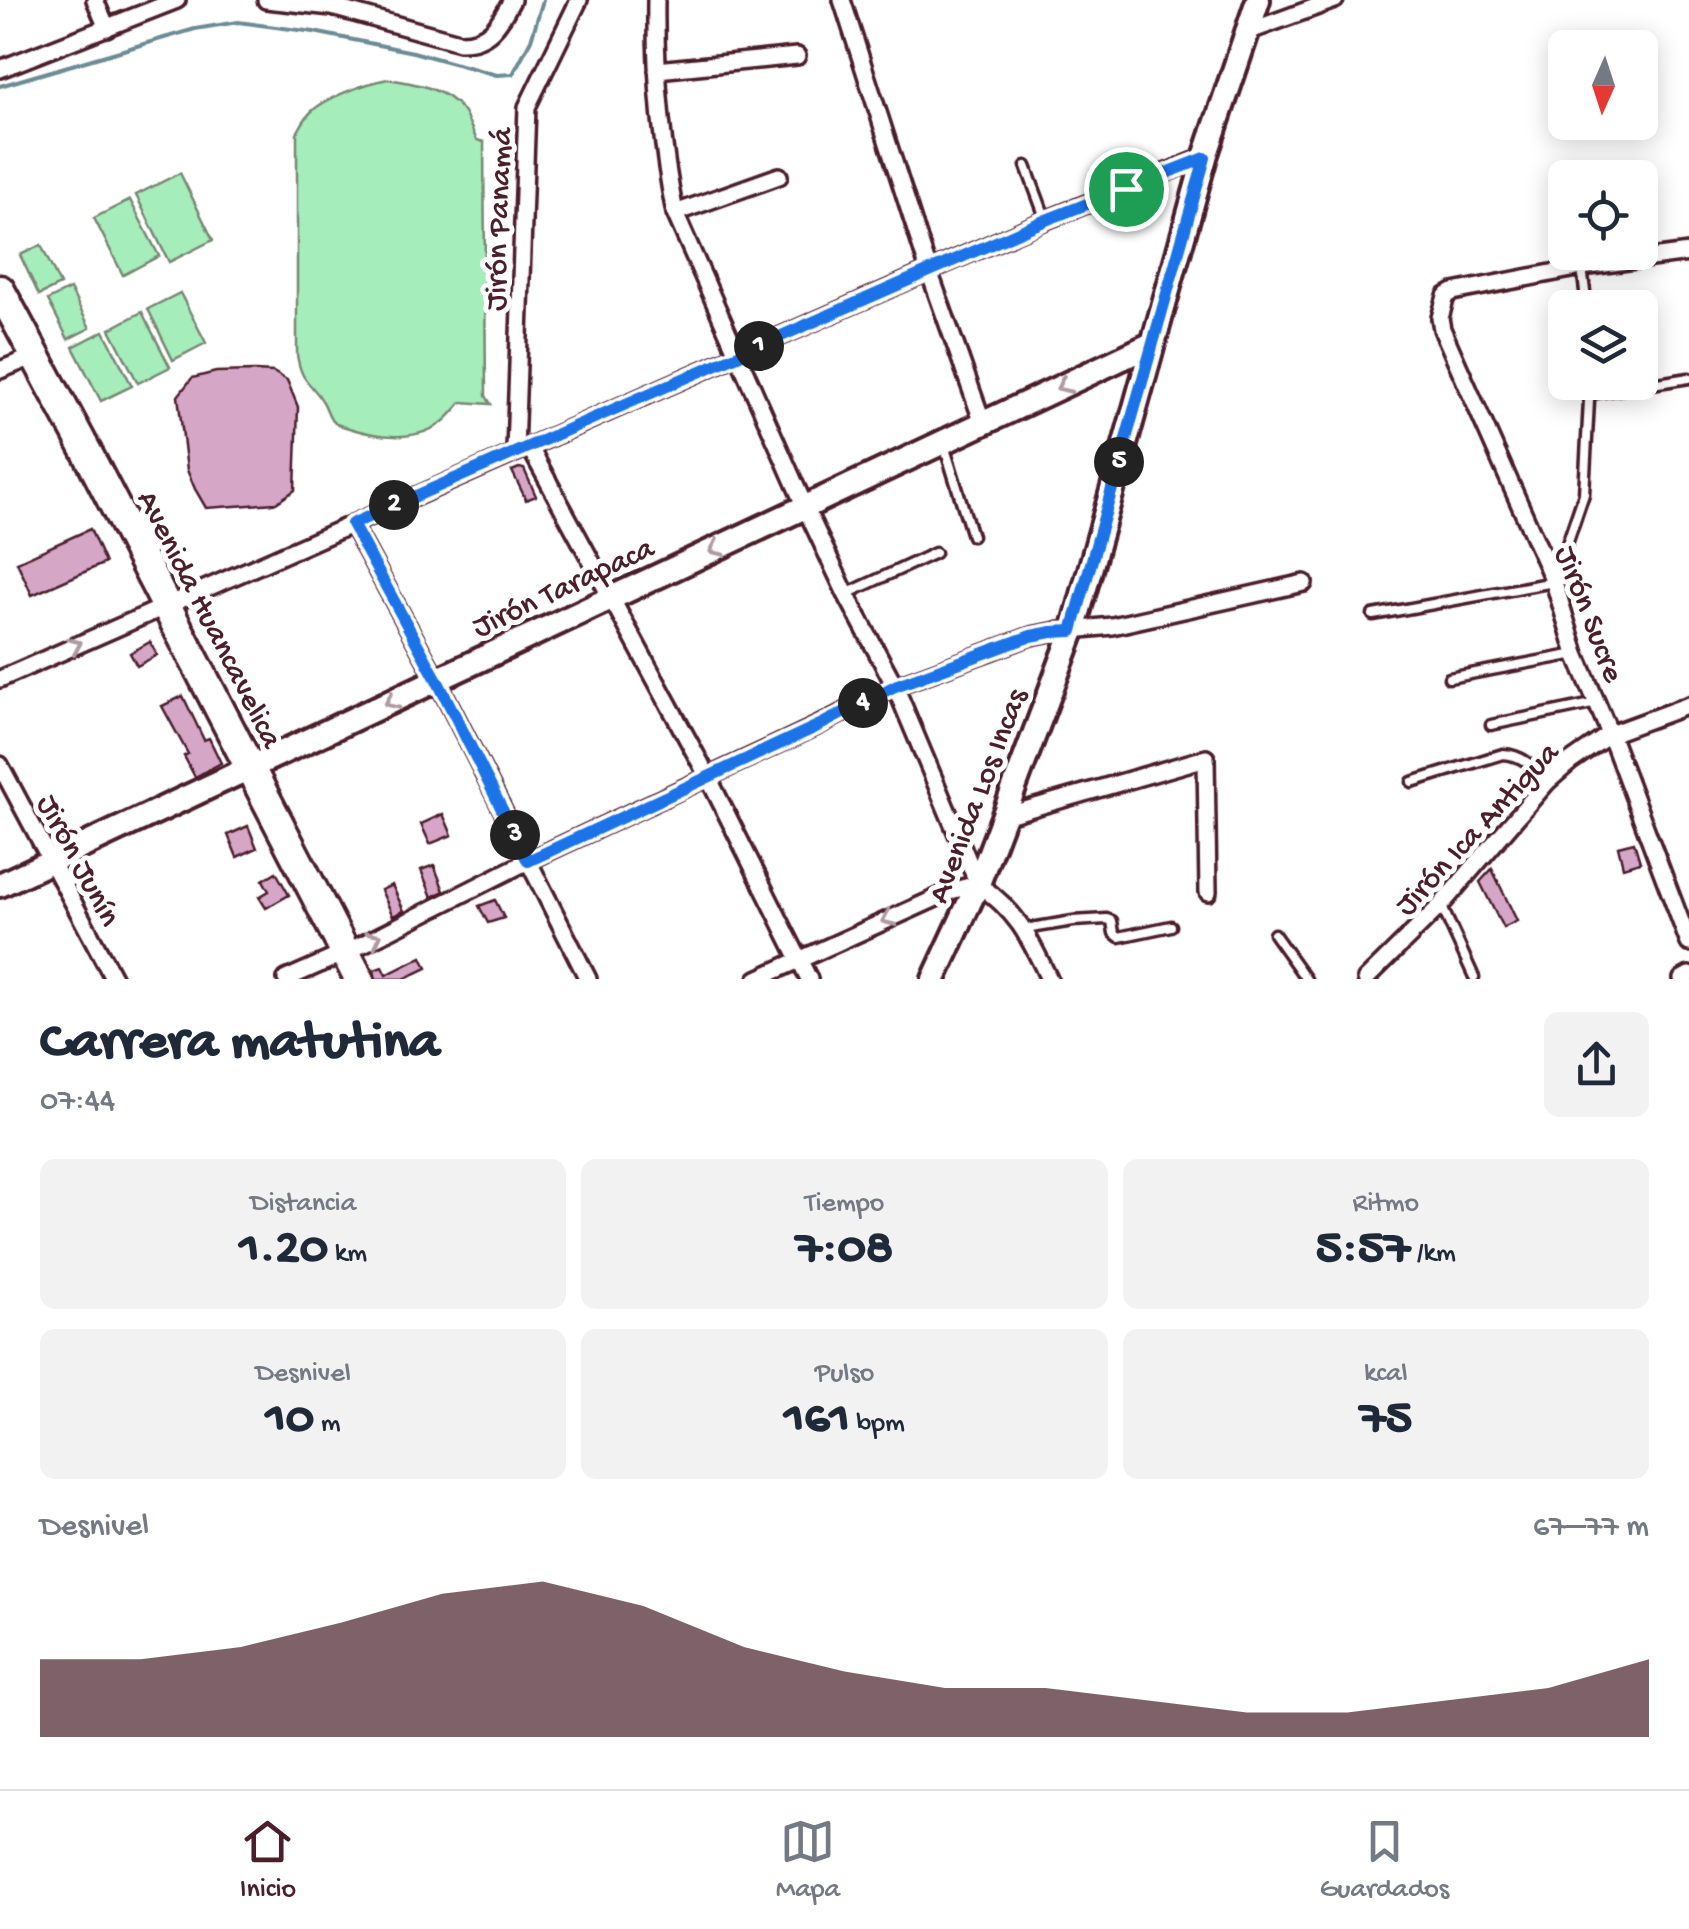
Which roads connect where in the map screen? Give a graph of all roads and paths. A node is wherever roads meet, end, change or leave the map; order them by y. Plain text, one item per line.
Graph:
1 (95, 0) edge
2 (266, 0) edge
3 (512, 0) edge
4 (579, 0) edge
5 (656, 0) edge
6 (842, 0) edge
7 (1258, 0) edge
8 (1335, 0) edge
9 (171, 1) edge
10 (107, 28) junction
11 (1247, 32) junction
12 (797, 56) dead end
13 (0, 70) edge
14 (657, 70) junction
15 (1205, 158) junction
16 (1026, 166) dead end
17 (778, 176) dead end
18 (674, 213) junction
19 (1046, 220) junction
20 (1689, 253) edge
21 (1658, 257) edge
22 (1567, 270) edge
23 (929, 271) junction
24 (0, 290) edge
25 (0, 322) edge
26 (1152, 344) junction
27 (738, 355) junction
28 (18, 362) edge
29 (1689, 378) edge
30 (1658, 383) edge
31 (1590, 400) edge
32 (983, 424) junction
33 (944, 442) junction
34 (522, 448) junction
35 (804, 508) junction
36 (352, 524) junction
37 (972, 536) dead end
38 (935, 553) dead end
39 (1554, 582) junction
40 (1304, 584) dead end
41 (846, 594) junction
42 (612, 598) junction
43 (158, 608) junction
44 (1374, 615) dead end
45 (1072, 631) junction
46 (1576, 654) junction
47 (1449, 678) dead end
48 (0, 679) edge
49 (437, 680) junction
50 (895, 686) junction
51 (1596, 703) junction
52 (1689, 705) edge
53 (1492, 725) dead end
54 (1610, 734) junction
55 (0, 765) edge
56 (242, 771) junction
57 (708, 777) junction
58 (1412, 782) dead end
59 (1547, 782) junction
60 (1004, 816) junction
61 (51, 861) junction
62 (528, 861) junction
63 (978, 884) junction
64 (0, 885) edge
65 (1208, 892) dead end
66 (1441, 905) junction
67 (1172, 926) dead end
68 (1025, 930) junction
69 (1274, 934) dead end
70 (1689, 943) edge
71 (800, 959) junction
72 (339, 963) edge
73 (1689, 976) edge
74 (1474, 977) edge
75 (114, 979) edge
76 (286, 979) edge
77 (359, 979) edge
78 (588, 979) edge
79 (757, 979) edge
80 (810, 979) edge
81 (934, 979) edge
82 (1049, 979) edge
83 (1306, 979) edge
84 (1366, 979) edge
85 (1682, 979) edge

1 - 10 street
2 - 3 street
4 - 34 street, Jirón Panamá
5 - 14 street
6 - 23 street
7 - 11 street, Avenida Los Incas
8 - 11 street
9 - 10 street
10 - 13 street
11 - 15 street, Avenida Los Incas
12 - 14 street
14 - 18 street
15 - 19 street
15 - 26 street, Avenida Los Incas
16 - 19 lane
17 - 18 street
18 - 27 street
19 - 23 street
20 - 21 street
22 - 39 street, Jirón Sucre
23 - 27 street
23 - 32 street
24 - 28 highway, Avenida Huancavelica
25 - 28 highway, Avenida Huancavelica
26 -> 32 street, Jirón Tarapaca
26 - 45 street, Avenida Los Incas
27 - 34 street
27 - 35 street
28 - 43 highway, Avenida Huancavelica
29 - 30 lane
31 - 39 lane
32 - 33 street, Jirón Tarapaca
33 - 35 street, Jirón Tarapaca
33 - 37 lane
34 - 36 street
34 - 42 street
35 - 41 street
35 -> 42 street, Jirón Tarapaca
36 - 43 street
36 - 49 street
38 - 41 lane
39 - 44 lane
39 - 46 street, Jirón Sucre
40 - 45 street
41 - 50 street
42 - 49 street, Jirón Tarapaca
42 - 57 street
48 -> 43 street
43 - 56 highway, Avenida Huancavelica
45 - 50 street
45 - 60 street, Avenida Los Incas
46 - 47 lane
46 - 51 street, Jirón Sucre
49 -> 56 street, Jirón Tarapaca
49 - 62 street
50 - 57 street
50 - 63 street
51 - 53 lane
51 - 54 street, Jirón Sucre
52 - 54 street, Jirón Ica Antigua
54 - 59 street, Jirón Ica Antigua
54 - 70 street, Jirón Sucre
55 - 61 street, Jirón Junín
56 - 61 street, Jirón Tarapaca
56 - 72 highway, Avenida Huancavelica
57 - 62 street
57 - 71 street
58 - 59 lane
59 - 66 street, Jirón Ica Antigua
60 - 63 street, Avenida Los Incas
60 - 65 street
61 - 64 street, Jirón Tarapaca
61 - 75 street, Jirón Junín
72 -> 62 street
62 - 78 street
63 - 68 street
63 -> 71 street
63 - 81 street, Avenida Los Incas
66 - 74 lane
66 - 84 street, Jirón Ica Antigua
67 - 68 lane
68 - 82 street
69 - 83 lane
71 - 79 street
71 - 80 street
72 - 76 street
72 - 77 highway, Avenida Huancavelica
73 - 85 street

